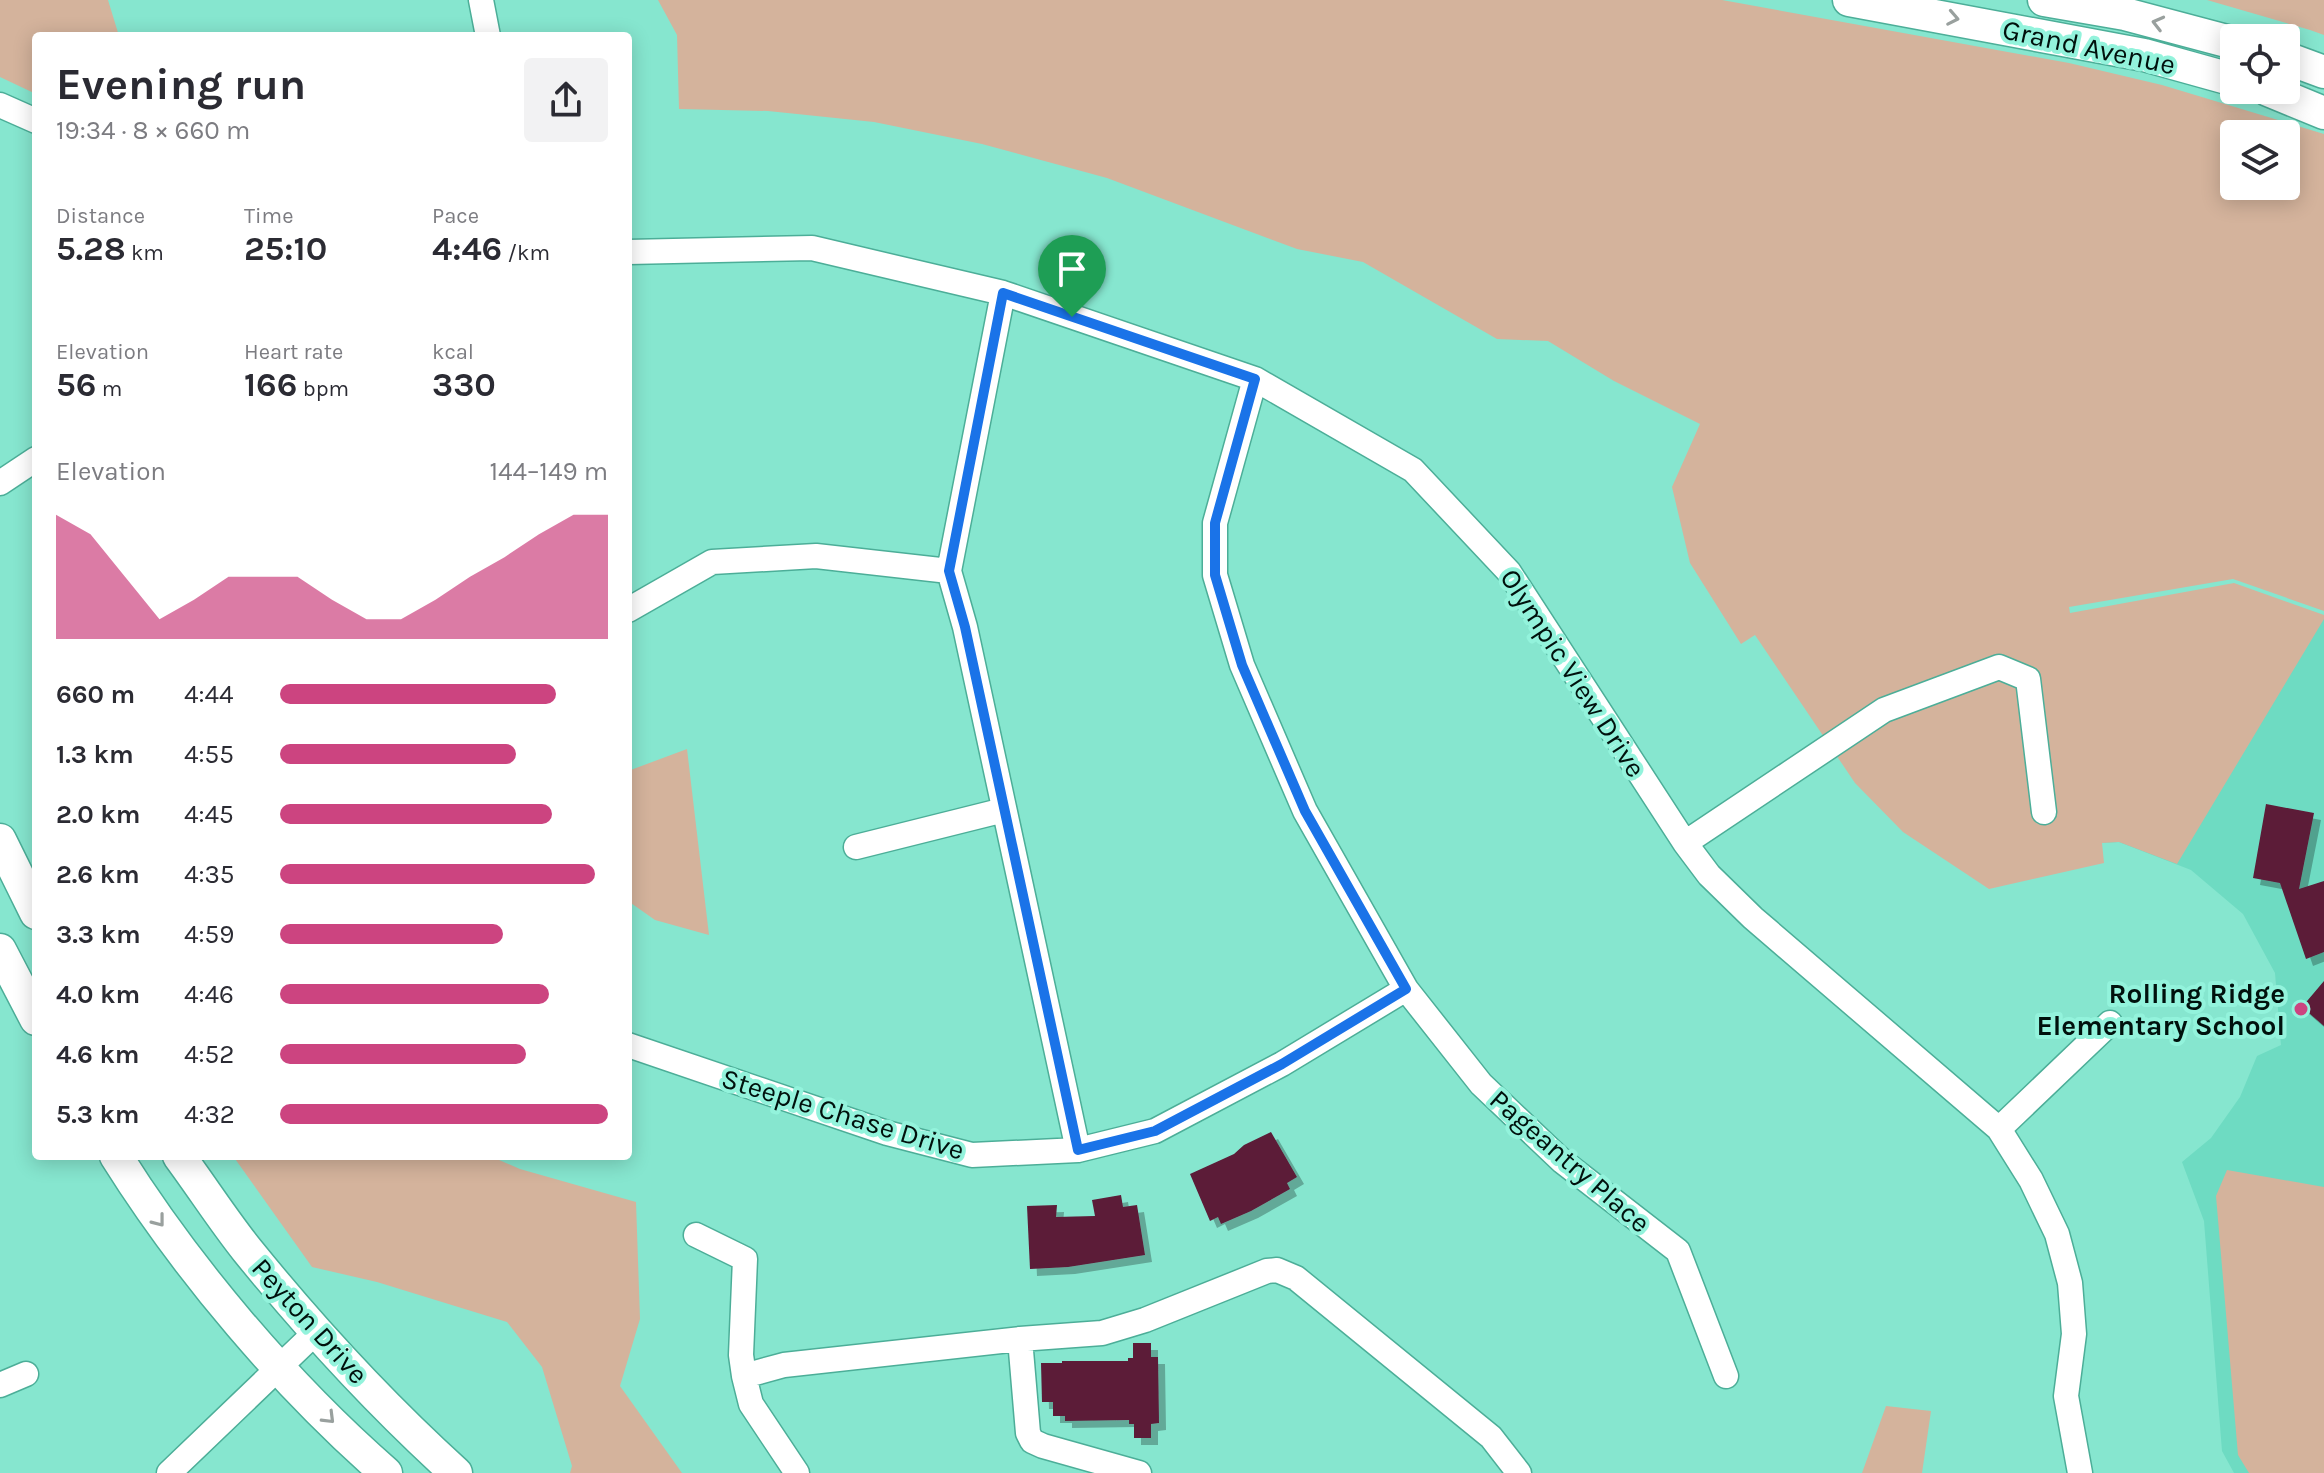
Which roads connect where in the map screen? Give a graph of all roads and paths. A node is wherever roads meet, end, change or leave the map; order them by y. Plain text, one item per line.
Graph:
1 (481, 0) edge
2 (1849, 0) edge
3 (2044, 0) edge
4 (487, 32) edge
5 (2220, 39) edge
6 (2300, 63) edge
7 (2324, 72) edge
8 (2220, 76) edge
9 (2300, 103) edge
10 (0, 105) edge
11 (2324, 113) edge
12 (32, 119) edge
13 (632, 252) edge
14 (1003, 293) junction
15 (1255, 379) junction
16 (32, 462) edge
17 (0, 483) edge
18 (949, 571) junction
19 (632, 608) edge
20 (1004, 810) junction
21 (2044, 812) dead end
22 (0, 840) edge
23 (1685, 843) junction
24 (856, 847) dead end
25 (32, 905) edge
26 (0, 950) edge
27 (1406, 989) junction
28 (32, 1011) edge
29 (2110, 1023) dead end
30 (632, 1046) edge
31 (1999, 1129) junction
32 (1078, 1150) junction
33 (119, 1160) edge
34 (182, 1160) edge
35 (696, 1235) dead end
36 (317, 1331) junction
37 (1020, 1339) junction
38 (278, 1367) junction
39 (26, 1374) dead end
40 (744, 1376) junction
41 (1726, 1376) dead end
42 (0, 1385) edge
43 (1088, 1466) edge
44 (169, 1473) edge
45 (386, 1473) edge
46 (456, 1473) edge
47 (797, 1473) edge
48 (1139, 1473) edge
49 (1519, 1473) edge
50 (2080, 1473) edge

1 - 4 street
2 -> 8 main road, Grand Avenue
5 -> 3 main road, Grand Avenue
6 - 7 main road
9 - 11 main road
10 - 12 street
13 - 14 street, Olympic View Drive
14 - 15 street, Olympic View Drive
14 - 18 street
15 - 23 street, Olympic View Drive
15 - 27 street, Pageantry Place
16 - 17 street
18 - 19 street
18 - 20 street
20 - 24 street
20 - 32 street
21 - 23 street
22 - 25 main road
23 - 31 street, Olympic View Drive
26 - 28 main road
27 - 32 street, Steeple Chase Drive
27 - 41 street, Pageantry Place
29 - 31 street
30 - 32 street, Steeple Chase Drive
31 - 50 street, Olympic View Drive
33 -> 38 main road, Peyton Drive
34 - 36 main road, Peyton Drive
35 - 40 street
36 - 38 street
36 - 46 main road, Peyton Drive
37 - 40 street
37 - 43 street
37 - 49 street
38 - 44 street
38 -> 45 main road, Peyton Drive
39 - 42 street
40 - 47 street
43 - 48 street

